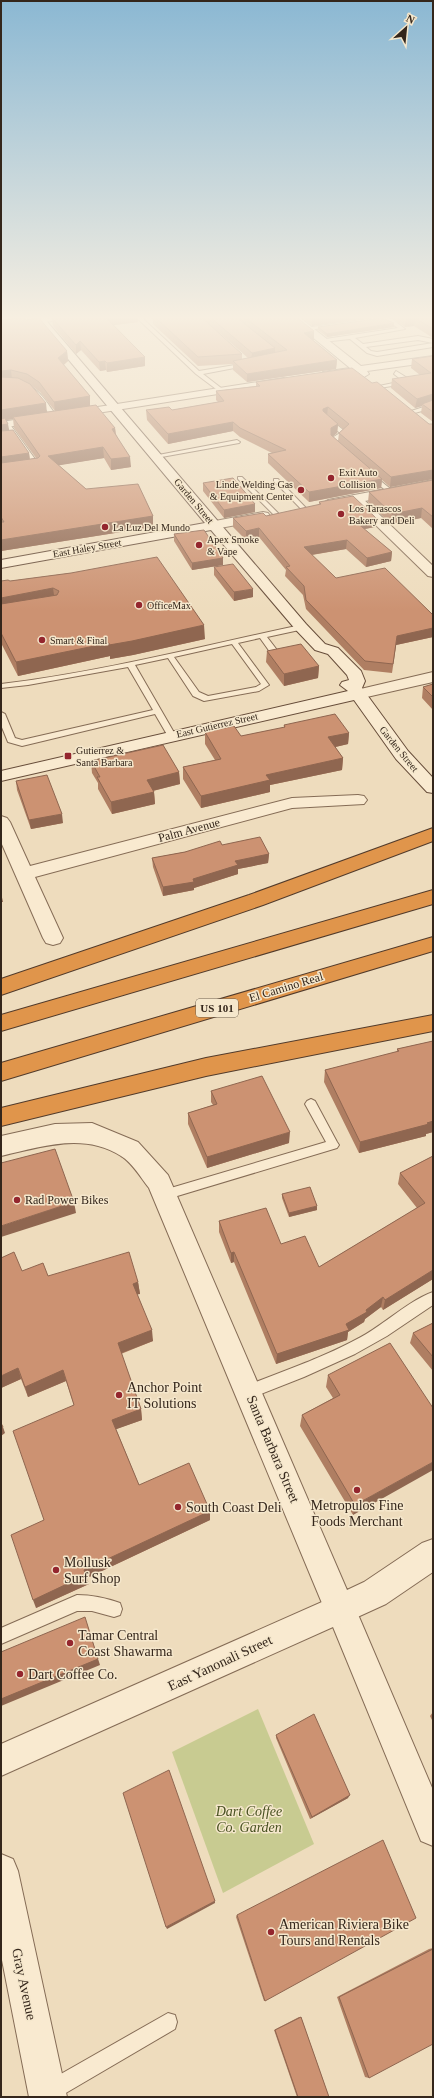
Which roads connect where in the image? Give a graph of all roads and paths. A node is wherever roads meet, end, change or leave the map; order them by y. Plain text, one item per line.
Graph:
1 (67, 415) edge
2 (121, 415) edge
3 (415, 415) edge
4 (54, 417) joint
5 (326, 419) edge
6 (422, 421) edge
7 (4, 425) edge
8 (17, 437) junction
9 (9, 438) edge
10 (237, 442) dead end
11 (156, 456) junction
12 (349, 456) edge
13 (365, 471) edge
14 (1, 472) edge
15 (240, 478) dead end
16 (276, 480) dead end
17 (433, 484) edge
18 (391, 492) junction
19 (356, 499) junction
20 (304, 509) junction
21 (276, 514) junction
22 (215, 525) junction
23 (1, 564) edge
24 (433, 572) edge
25 (301, 627) junction
26 (262, 636) junction
27 (234, 642) junction
28 (320, 647) junction
29 (273, 650) edge
30 (170, 656) junction
31 (130, 664) junction
32 (433, 677) edge
33 (1, 686) edge
34 (356, 691) junction
35 (158, 712) junction
36 (1, 714) edge
37 (172, 736) junction
38 (1, 776) edge
39 (433, 788) edge
40 (358, 800) dead end
41 (1, 822) edge
42 (433, 834) edge
43 (23, 874) junction
44 (433, 897) edge
45 (53, 938) dead end
46 (433, 944) edge
47 (1, 987) edge
48 (1, 1023) edge
49 (433, 1023) edge
50 (1, 1072) edge
51 (311, 1104) dead end
52 (1, 1117) edge
53 (1, 1146) edge
54 (164, 1195) junction
55 (433, 1298) edge
56 (248, 1392) junction
57 (433, 1554) edge
58 (114, 1609) dead end
59 (340, 1609) junction
60 (1, 1636) edge
61 (1, 1760) edge
62 (433, 1829) edge
63 (1, 1871) edge
64 (168, 2022) dead end
65 (47, 2095) edge

1 - 4 street
2 - 11 main road, Garden Street
3 - 6 street
4 - 7 street
5 - 12 lane
7 - 8 lane
8 - 9 lane
8 - 14 lane
10 - 11 lane
11 - 22 main road, Garden Street
13 - 18 lane
15 - 21 lane
16 - 20 lane
17 - 18 main road, East Haley Street
18 - 19 main road, East Haley Street
19 - 20 main road, East Haley Street
19 - 24 street
20 - 21 main road, East Haley Street
21 - 22 main road, East Haley Street
22 - 23 main road, East Haley Street
22 - 25 main road, Garden Street
25 - 26 lane
25 - 28 main road, Garden Street
26 - 27 lane
26 - 29 lane
27 - 30 lane
27 - 30 lane
28 - 34 main road, Garden Street
28 - 34 main road, Garden Street
30 - 31 lane
31 - 33 lane
31 - 35 lane
32 - 34 main road, East Gutierrez Street
34 - 37 main road, East Gutierrez Street
34 - 39 main road, Garden Street
35 - 36 lane
35 - 37 lane
37 - 38 main road, East Gutierrez Street
40 - 43 street, Palm Avenue
41 - 43 street
42 - 47 highway
43 - 45 street
44 - 48 highway
46 - 50 highway, El Camino Real / US 101
49 - 52 highway
51 - 54 lane
53 - 54 main road, Santa Barbara Street
54 - 56 main road, Santa Barbara Street
55 - 56 lane
56 - 59 main road, Santa Barbara Street
57 - 59 main road, East Yanonali Street
58 - 60 lane
59 - 61 street, East Yanonali Street
59 - 62 street, Santa Barbara Street
63 - 65 street, Gray Avenue
64 - 65 lane

